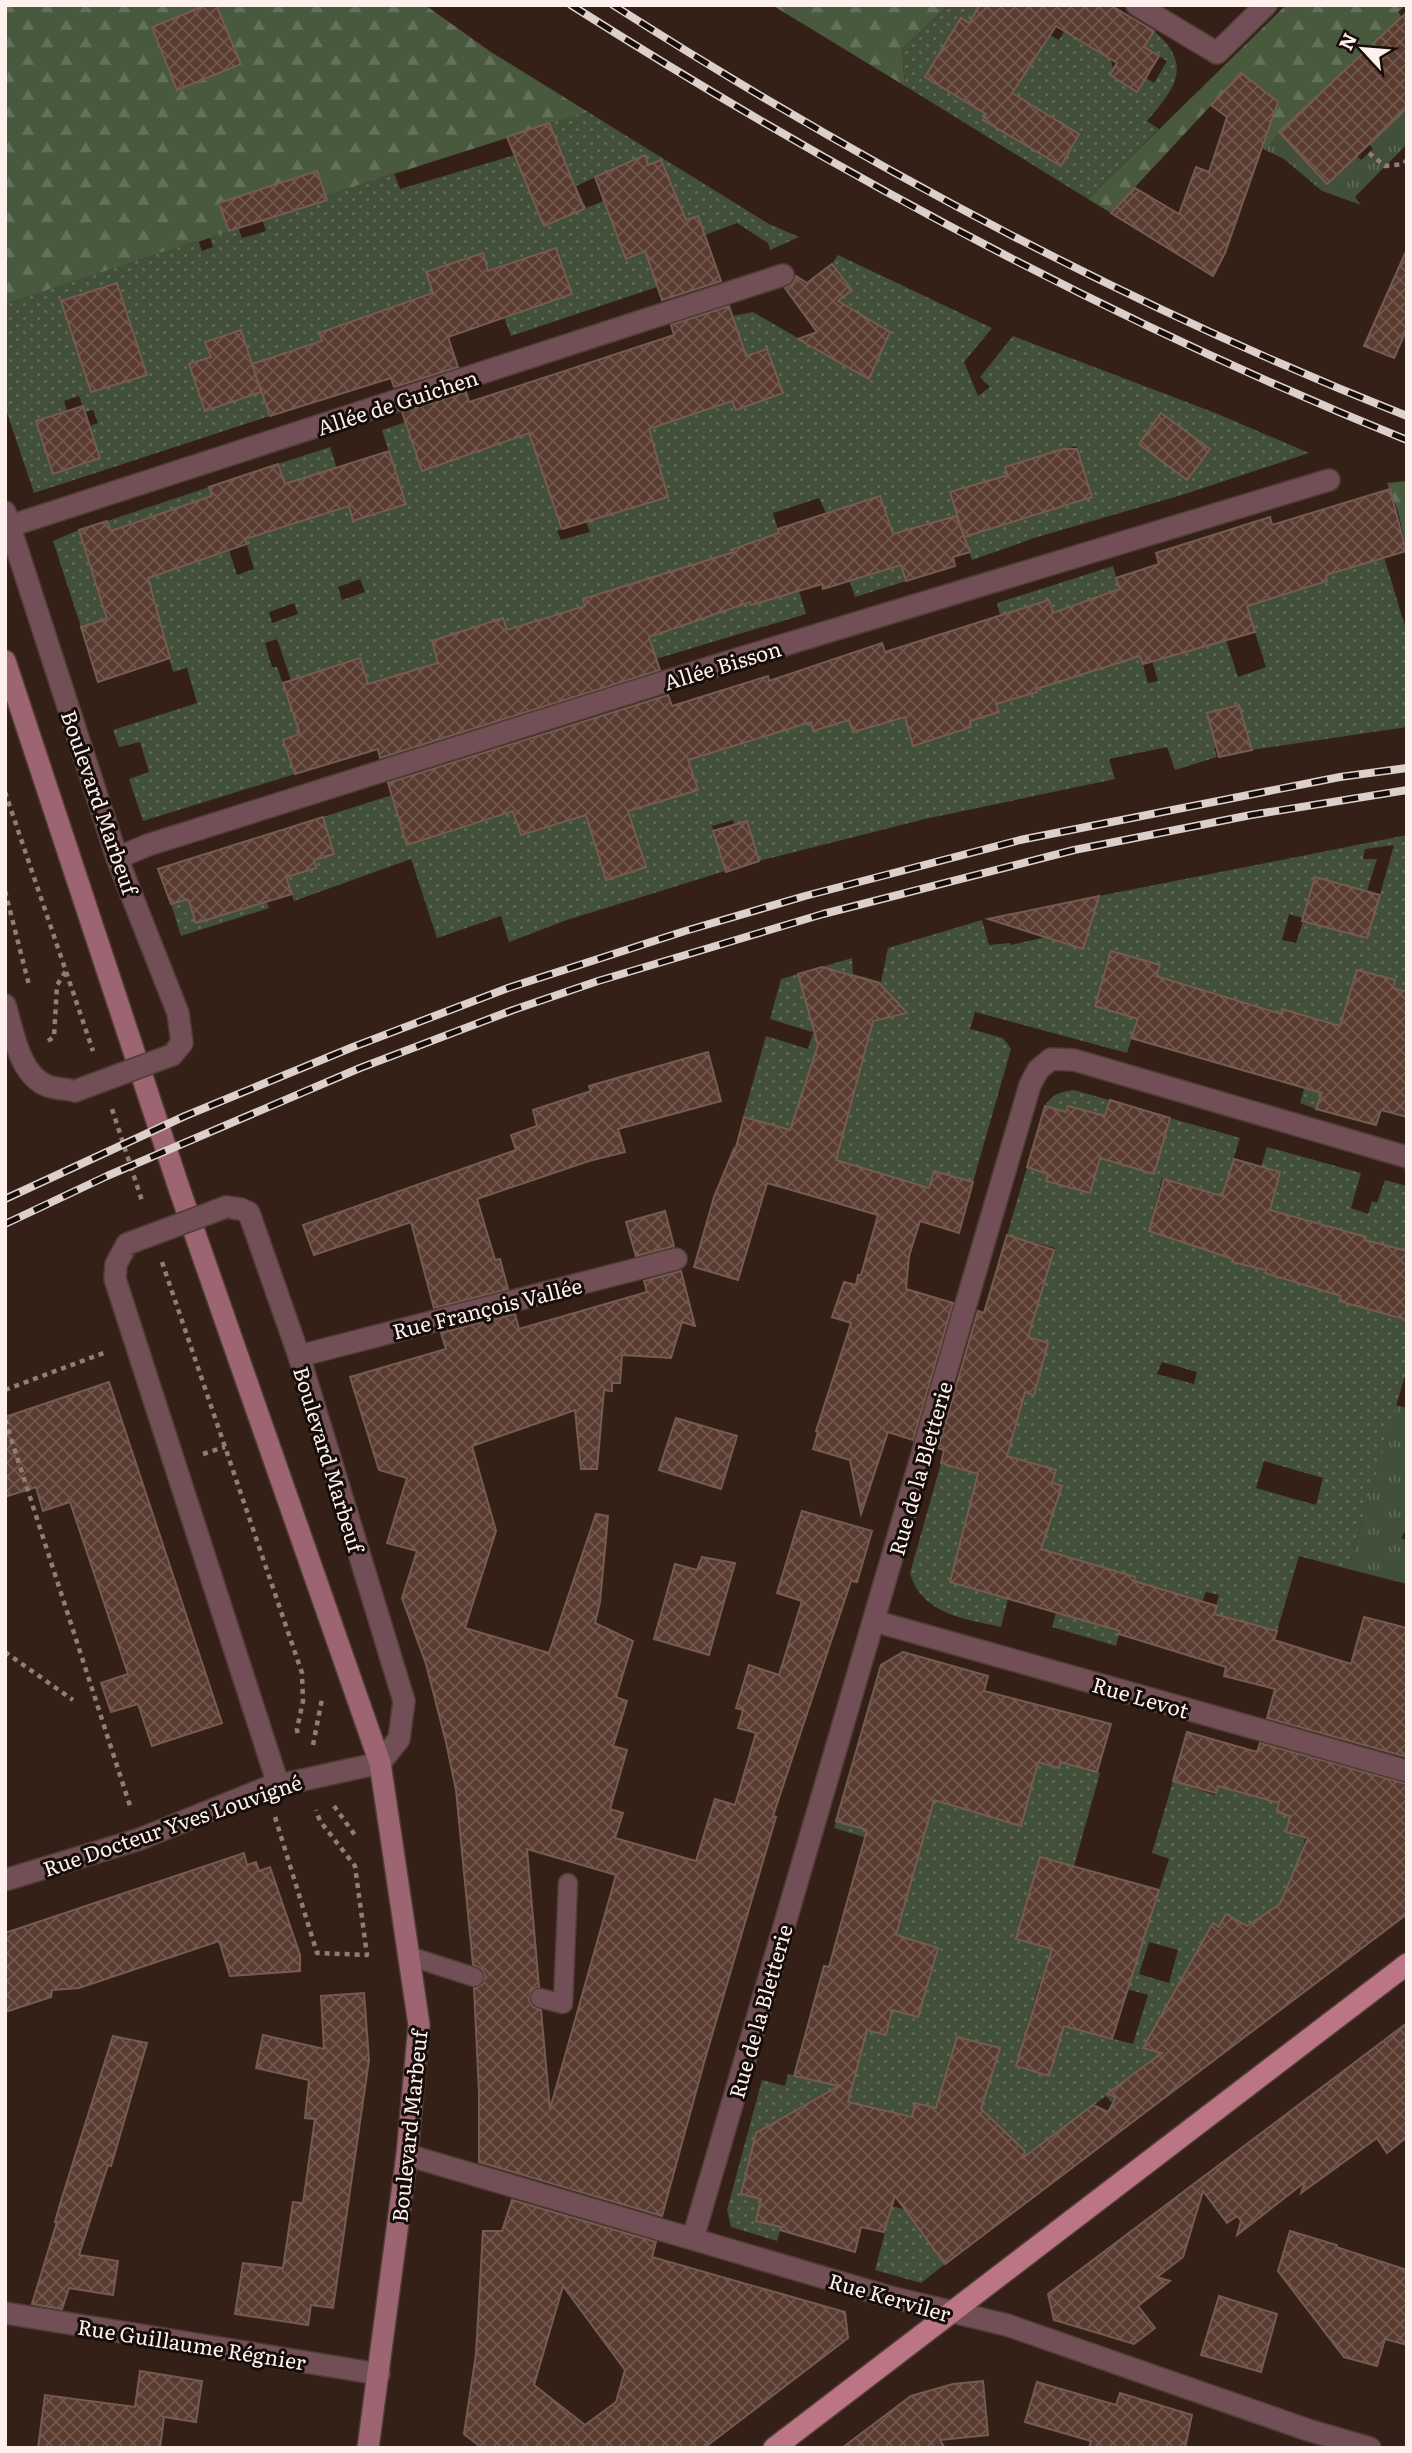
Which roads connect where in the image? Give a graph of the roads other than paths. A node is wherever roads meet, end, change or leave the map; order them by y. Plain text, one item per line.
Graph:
1 (1137, 5) edge
2 (1266, 5) edge
3 (783, 275) dead end
4 (1329, 480) dead end
5 (8, 519) edge
6 (5, 661) edge
7 (117, 858) junction
8 (5, 1005) edge
9 (1407, 1157) edge
10 (676, 1259) dead end
11 (299, 1356) junction
12 (874, 1621) junction
13 (380, 1763) junction
14 (1407, 1771) edge
15 (278, 1784) junction
16 (5, 1880) edge
17 (568, 1883) dead end
18 (409, 1956) junction
19 (1407, 1964) edge
20 (474, 1977) dead end
21 (540, 1998) dead end
22 (407, 2155) junction
23 (693, 2238) junction
24 (5, 2313) edge
25 (950, 2313) junction
26 (379, 2374) junction
27 (1306, 2439) edge
28 (368, 2448) edge
29 (774, 2448) edge
30 (1370, 2448) edge

1 - 2 street
3 - 5 street, Allée de Guichen
4 - 7 street, Allée Bisson
5 - 7 street, Boulevard Marbeuf
6 - 13 street, Boulevard Marbeuf
7 - 8 street, Boulevard Marbeuf, bridge
9 - 12 street, Rue de la Bletterie
10 - 11 street, Rue François Vallée
11 - 13 street, Boulevard Marbeuf
11 - 15 street, Boulevard Marbeuf, bridge
12 - 14 street, Rue Levot
12 - 23 street, Rue de la Bletterie
13 - 15 street, Rue Docteur Yves Louvigné
13 - 18 street, Boulevard Marbeuf
15 - 16 street, Rue Docteur Yves Louvigné
17 - 21 lane
18 - 20 lane
18 - 22 street, Boulevard Marbeuf
19 - 25 main road
22 - 23 street, Rue Kerviler
22 - 26 street, Boulevard Marbeuf
23 - 25 street, Rue Kerviler
24 - 26 street, Rue Guillaume Régnier
25 - 27 street, Rue Kerviler
25 - 29 main road
26 - 28 street, Boulevard Marbeuf
27 - 30 street, Rue Kerviler

